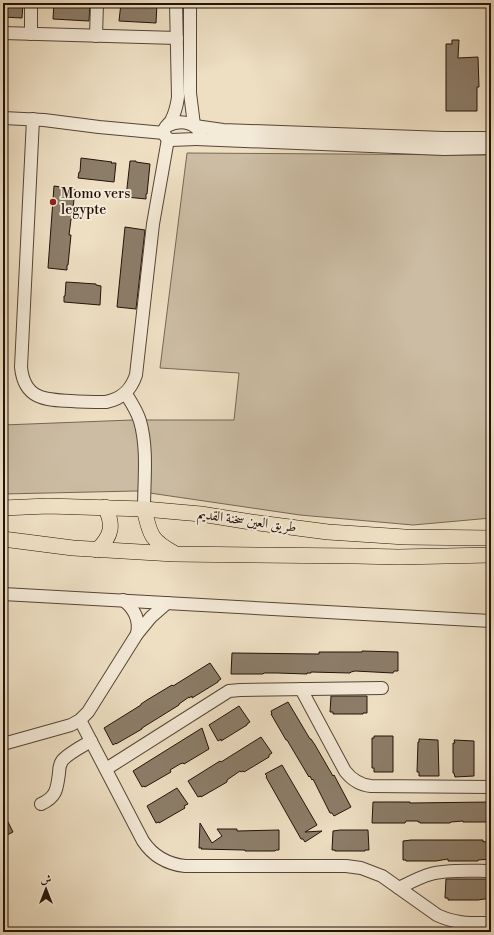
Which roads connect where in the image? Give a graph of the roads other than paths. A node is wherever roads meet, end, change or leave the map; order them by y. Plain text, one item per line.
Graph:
1 (31, 3) edge
2 (97, 3) edge
3 (176, 3) edge
4 (190, 3) edge
5 (3, 33) edge
6 (30, 34) junction
7 (96, 36) junction
8 (177, 38) junction
9 (3, 118) edge
10 (33, 119) junction
11 (194, 126) junction
12 (166, 133) junction
13 (491, 138) edge
14 (196, 140) junction
15 (491, 148) edge
16 (126, 394) junction
17 (105, 507) junction
18 (3, 508) edge
19 (144, 508) junction
20 (491, 538) edge
21 (3, 539) edge
22 (97, 550) junction
23 (174, 554) junction
24 (491, 555) edge
25 (3, 594) edge
26 (123, 600) junction
27 (167, 602) junction
28 (491, 621) edge
29 (137, 634) junction
30 (382, 688) dead end
31 (301, 689) junction
32 (80, 720) junction
33 (91, 741) junction
34 (3, 744) edge
35 (106, 769) junction
36 (491, 787) edge
37 (41, 804) dead end
38 (491, 871) edge
39 (399, 888) junction
40 (491, 923) edge

1 - 6 street
2 - 7 street
3 - 8 street
4 - 11 street
5 - 6 street
6 - 7 street
7 - 8 street
8 - 12 street
9 - 10 street
10 - 12 street
10 - 16 street
11 - 12 street
11 - 13 street
11 - 14 street
12 - 14 street
12 - 16 street
14 - 15 street
16 - 19 street
17 - 18 main road, طريق العين سخنة القديم
17 - 19 main road, طريق العين سخنة القديم
17 - 22 main road
19 - 20 main road, طريق العين سخنة القديم
19 - 23 main road
21 - 22 main road, طريق العين سخنة القديم
22 - 23 main road, طريق العين سخنة القديم
23 - 24 main road, طريق العين سخنة القديم
25 - 26 street
26 - 27 street
26 - 29 street
27 - 28 street
27 - 29 street
29 - 32 street
30 - 31 street
31 - 35 street
31 - 36 street
32 - 33 street
32 - 34 street
33 - 35 street
33 - 37 street
35 - 39 street
38 - 39 street
39 - 40 street

